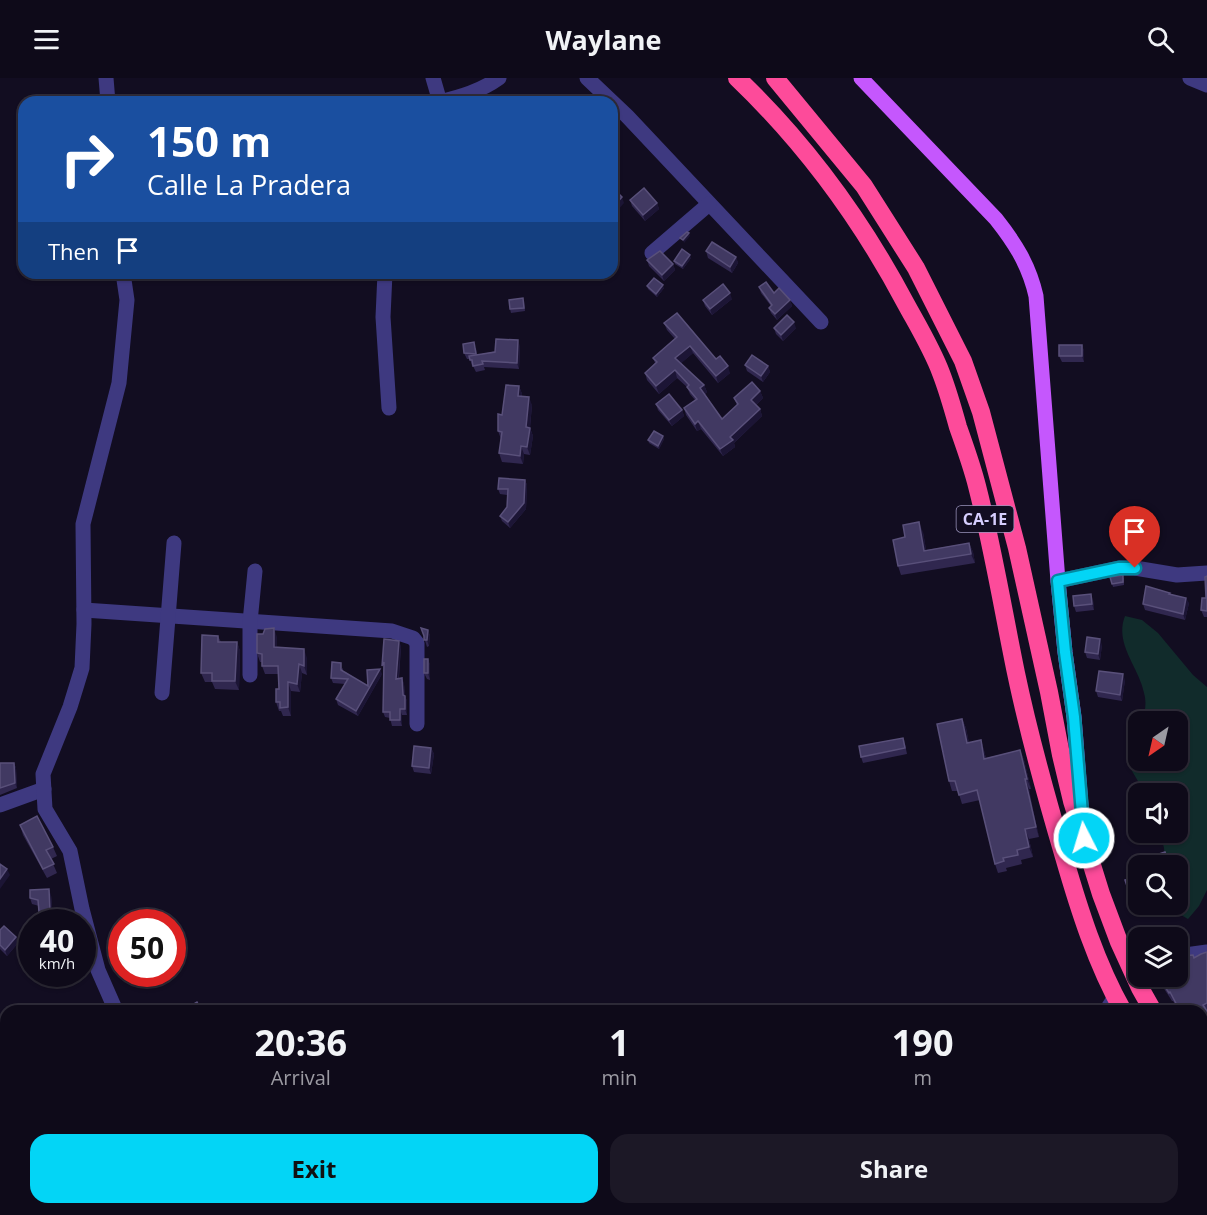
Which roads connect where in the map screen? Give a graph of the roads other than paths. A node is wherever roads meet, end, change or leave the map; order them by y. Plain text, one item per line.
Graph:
1 (106, 78) edge
2 (433, 78) edge
3 (499, 78) edge
4 (587, 78) edge
5 (737, 78) edge
6 (775, 78) edge
7 (861, 78) edge
8 (1190, 78) edge
9 (1207, 85) edge
10 (108, 96) edge
11 (438, 96) edge
12 (460, 96) edge
13 (606, 96) edge
14 (618, 107) edge
15 (710, 204) junction
16 (652, 253) edge
17 (124, 279) edge
18 (385, 279) edge
19 (821, 322) dead end
20 (389, 408) dead end
21 (174, 543) dead end
22 (255, 571) dead end
23 (1207, 573) edge
24 (1058, 581) junction
25 (84, 610) junction
26 (167, 616) junction
27 (250, 622) junction
28 (250, 675) dead end
29 (162, 693) dead end
30 (417, 724) dead end
31 (44, 789) junction
32 (0, 805) edge
33 (1084, 838) junction
34 (1128, 949) edge
35 (1207, 952) edge
36 (1188, 955) edge
37 (1140, 987) edge
38 (113, 1005) edge
39 (1115, 1005) edge
40 (1150, 1005) edge

1 - 10 street
2 - 11 street
3 - 12 street
4 - 13 street
5 - 39 highway, CA-1E
6 - 33 highway, CA-1E
7 - 24 main road
8 - 9 street
14 - 15 street
15 - 16 street
15 - 19 street
17 - 25 street
18 - 20 street
21 - 26 street
22 - 27 street
23 - 24 street
24 - 33 main road
25 - 26 street
25 - 31 street
26 - 27 street
26 - 29 street
27 - 28 street
27 - 30 street
31 - 32 street
31 - 38 street
33 - 34 highway, CA-1E
35 - 36 street
37 - 40 highway, CA-1E

